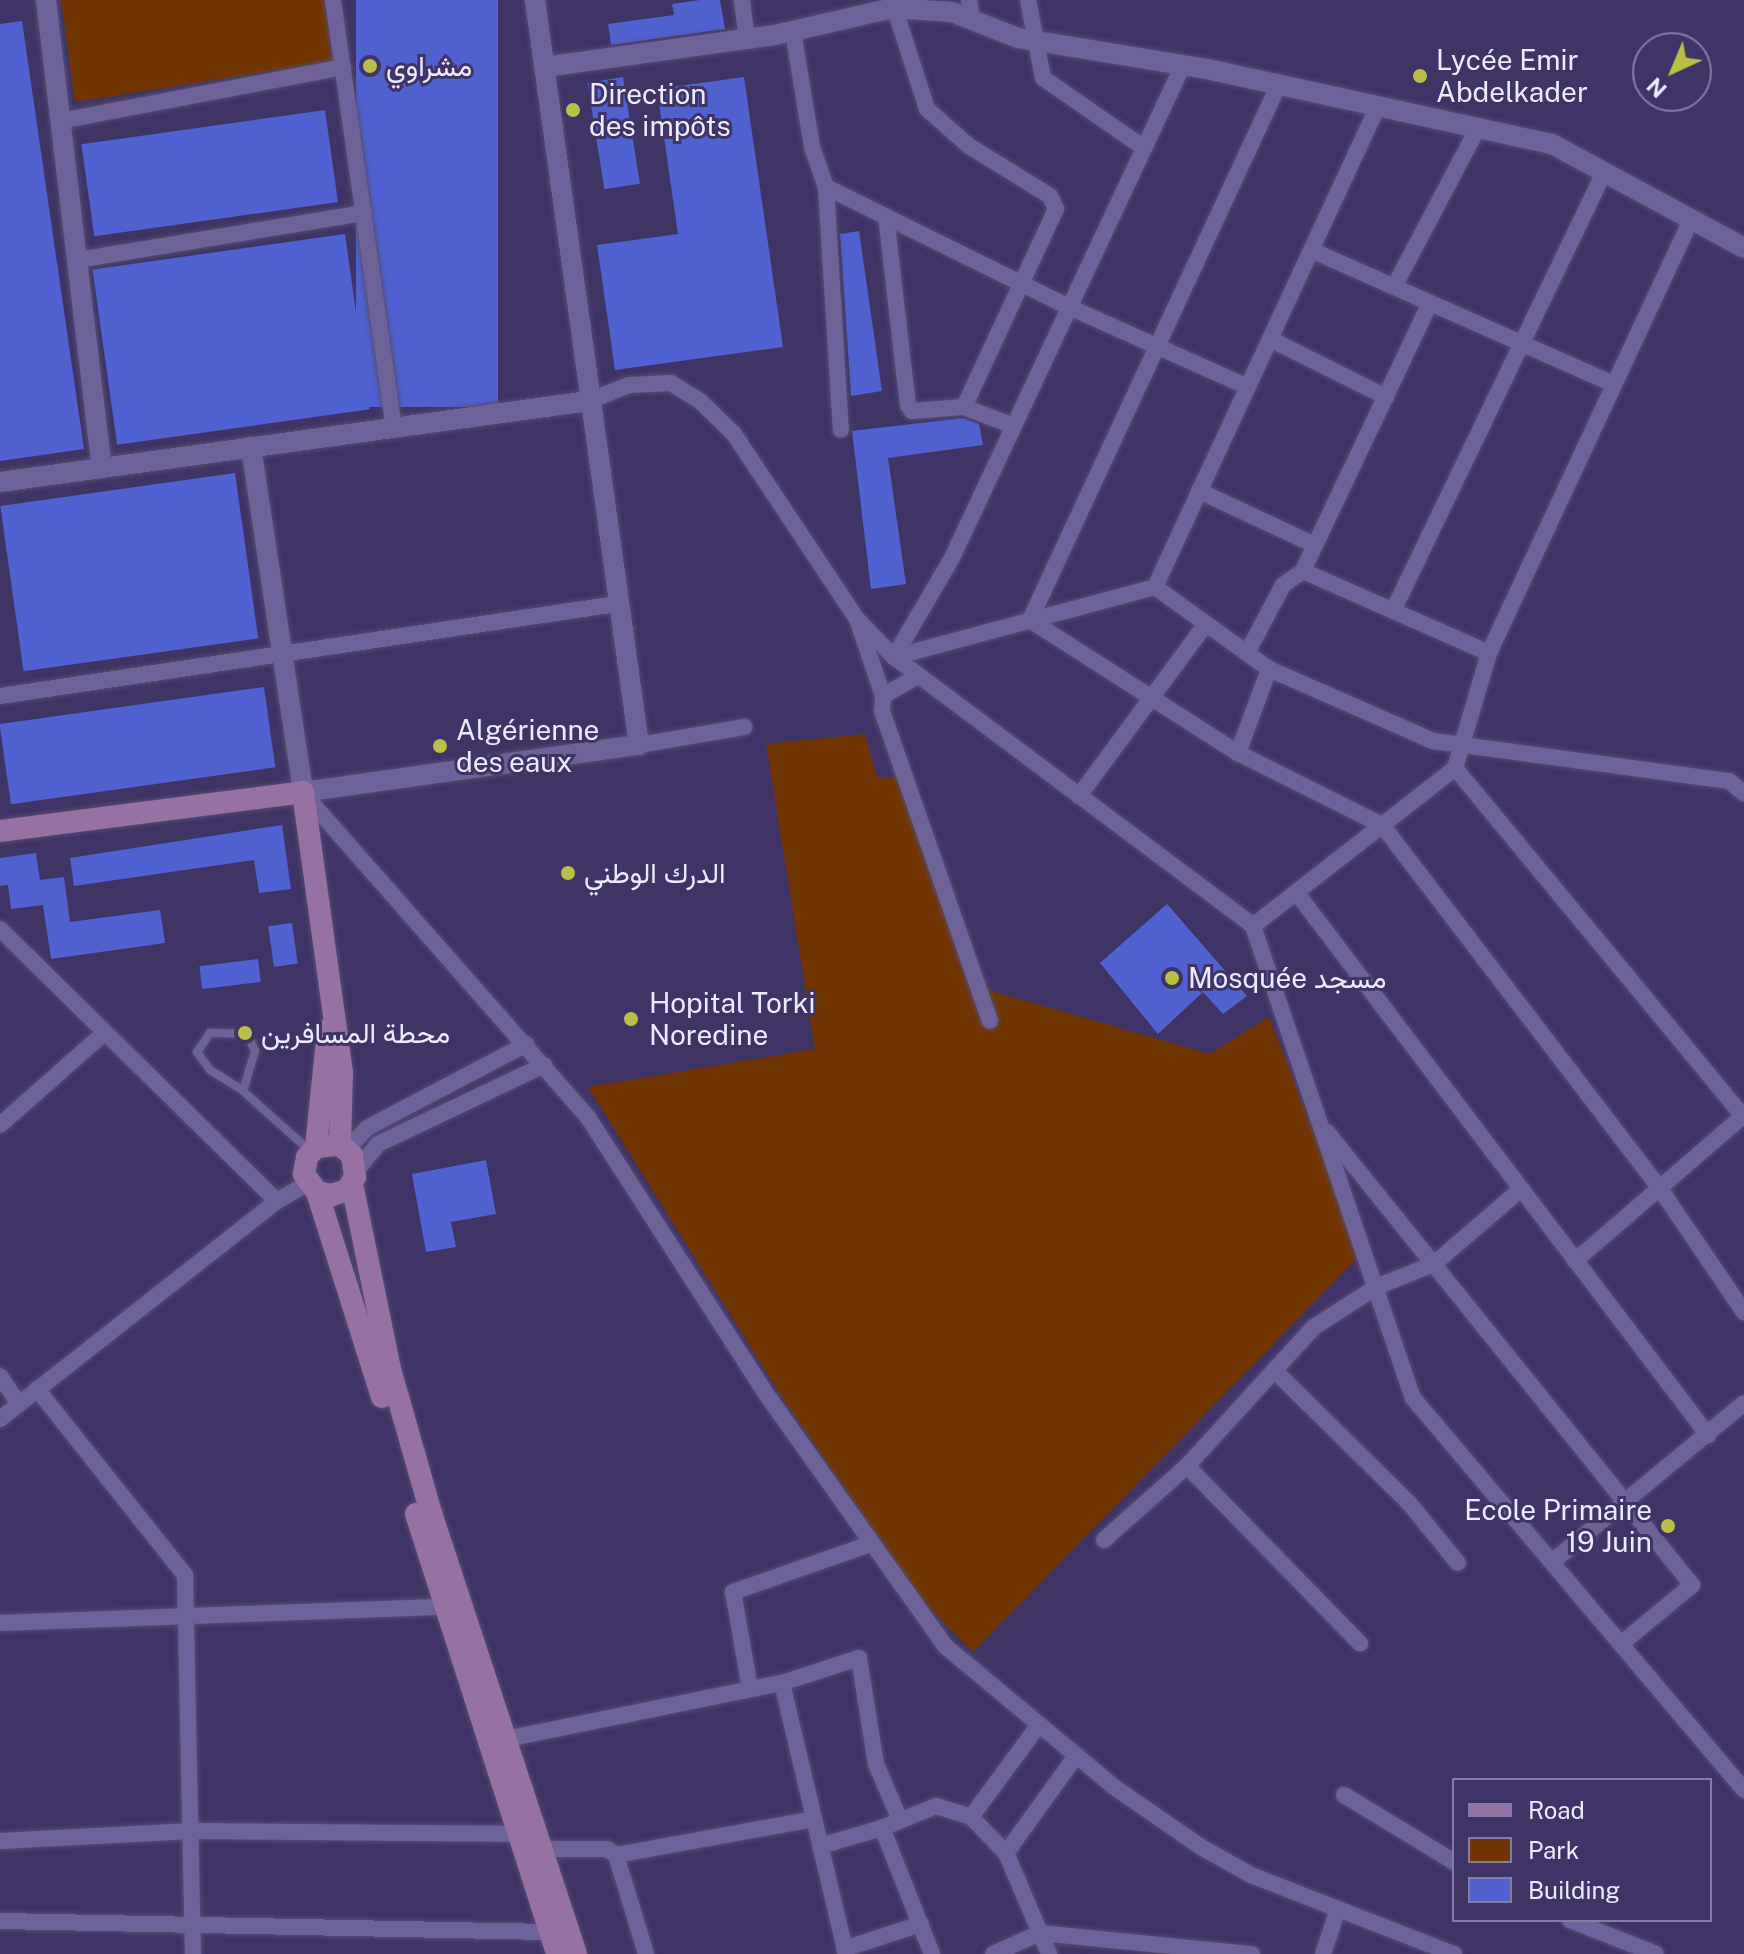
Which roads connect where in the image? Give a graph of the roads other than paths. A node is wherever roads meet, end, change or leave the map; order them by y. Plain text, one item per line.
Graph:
1 (46, 0) edge
2 (333, 0) edge
3 (535, 0) edge
4 (742, 0) edge
5 (1028, 0) edge
6 (893, 4) edge
7 (970, 10) edge
8 (793, 31) junction
9 (747, 39) junction
10 (1032, 40) junction
11 (1183, 65) junction
12 (343, 67) junction
13 (544, 67) junction
14 (1279, 84) junction
15 (1378, 106) junction
16 (60, 121) junction
17 (1478, 128) junction
18 (1144, 148) junction
19 (1604, 173) junction
20 (826, 187) junction
21 (364, 213) junction
22 (886, 216) junction
23 (1691, 220) junction
24 (1744, 248) edge
25 (1311, 250) junction
26 (77, 260) junction
27 (1022, 284) junction
28 (1394, 287) junction
29 (1430, 303) junction
30 (1069, 307) junction
31 (1270, 339) junction
32 (1520, 344) junction
33 (1160, 348) junction
34 (1614, 384) junction
35 (1248, 387) junction
36 (1386, 397) junction
37 (589, 401) junction
38 (964, 407) junction
39 (1014, 426) junction
40 (394, 427) junction
41 (841, 430) dead end
42 (251, 447) junction
43 (102, 468) junction
44 (0, 482) edge
45 (1199, 491) junction
46 (1315, 545) junction
47 (1303, 571) junction
48 (1155, 587) junction
49 (616, 604) junction
50 (1393, 611) junction
51 (857, 619) junction
52 (1030, 620) junction
53 (1206, 624) junction
54 (1247, 653) junction
55 (1489, 653) junction
56 (279, 654) junction
57 (894, 657) junction
58 (1269, 669) junction
59 (918, 676) junction
60 (0, 696) edge
61 (883, 696) junction
62 (1152, 698) junction
63 (744, 727) dead end
64 (639, 745) junction
65 (1461, 748) junction
66 (1238, 753) junction
67 (1455, 768) junction
68 (303, 792) junction
69 (1744, 793) edge
70 (1079, 796) junction
71 (1382, 825) junction
72 (0, 831) edge
73 (1296, 892) junction
74 (1253, 926) junction
75 (0, 929) edge
76 (331, 1015) junction
77 (990, 1021) dead end
78 (104, 1033) junction
79 (526, 1044) junction
80 (544, 1065) junction
81 (243, 1091) junction
82 (1744, 1115) edge
83 (1319, 1121) junction
84 (0, 1125) edge
85 (349, 1162) junction
86 (311, 1167) junction
87 (1521, 1189) junction
88 (1661, 1190) junction
89 (277, 1201) junction
90 (1575, 1261) junction
91 (1434, 1264) junction
92 (1376, 1287) junction
93 (1744, 1312) edge
94 (1274, 1370) junction
95 (0, 1376) edge
96 (37, 1389) junction
97 (1744, 1403) edge
98 (19, 1404) junction
99 (0, 1419) edge
100 (1708, 1435) junction
101 (1187, 1466) junction
102 (1627, 1504) junction
103 (1104, 1540) dead end
104 (870, 1544) junction
105 (1552, 1562) junction
106 (1458, 1563) dead end
107 (443, 1607) junction
108 (189, 1618) junction
109 (0, 1623) edge
110 (1360, 1643) dead end
111 (1621, 1644) junction
112 (782, 1683) junction
113 (750, 1689) junction
114 (1038, 1726) junction
115 (506, 1739) junction
116 (1076, 1756) junction
117 (1744, 1790) edge
118 (1344, 1795) dead end
119 (971, 1817) junction
120 (814, 1819) junction
121 (900, 1820) junction
122 (882, 1828) junction
123 (188, 1831) junction
124 (518, 1834) junction
125 (0, 1841) edge
126 (820, 1846) junction
127 (541, 1849) junction
128 (1006, 1853) junction
129 (616, 1855) junction
130 (1452, 1861) edge
131 (1338, 1909) junction
132 (0, 1921) edge
133 (1575, 1922) edge
134 (194, 1924) junction
135 (921, 1924) junction
136 (548, 1932) junction
137 (1040, 1933) junction
138 (845, 1952) edge
139 (193, 1954) edge
140 (557, 1954) edge
141 (576, 1954) edge
142 (646, 1954) edge
143 (932, 1954) edge
144 (993, 1954) edge
145 (1049, 1954) edge
146 (1250, 1954) edge
147 (1323, 1954) edge
148 (1454, 1954) edge
149 (1656, 1954) edge

1 - 16 street
2 - 12 street
3 - 13 street
4 - 9 street
5 - 10 street
6 - 7 street
6 - 8 street
6 - 27 street
7 - 10 street
8 - 9 street
8 - 20 street
9 - 13 street
10 - 11 street
10 - 18 street
11 - 14 street
11 - 18 street
12 - 16 street
12 - 21 street
13 - 37 street
14 - 15 street
14 - 33 street
15 - 17 street
15 - 25 street
16 - 26 street
17 - 19 street
17 - 28 street
18 - 30 street
19 - 23 street
19 - 32 street
20 - 22 street
20 - 41 street
21 - 26 street
21 - 40 street
22 - 27 street
22 - 38 street
23 - 24 street
23 - 34 street
25 - 28 street
25 - 31 street
26 - 43 street
27 - 30 street
27 - 38 street
28 - 29 street
29 - 32 street
29 - 36 street
30 - 33 street
30 - 39 street
31 - 35 street
31 - 36 street
32 - 34 street
32 - 50 street
33 - 35 street
33 - 52 street
34 - 55 street
35 - 45 street
36 - 46 street
37 - 40 street
37 - 49 street
37 - 51 street
38 - 39 street
39 - 57 street
40 - 42 street
42 - 43 street
42 - 56 street
43 - 44 street
45 - 46 street
45 - 48 street
46 - 47 street
47 - 50 street
47 - 54 street
48 - 52 street
48 - 53 street
49 - 56 street
49 - 64 street
50 - 55 street
51 - 57 street
51 - 61 street
52 - 57 street
52 - 62 street
53 - 54 street
53 - 62 street
54 - 58 street
55 - 65 street
56 - 60 street
56 - 68 street
57 - 59 street
58 - 65 street
58 - 66 street
59 - 61 street
59 - 70 street
61 - 77 street
62 - 66 street
62 - 70 street
63 - 64 street
64 - 68 street
65 - 67 street
65 - 69 street
66 - 71 street
67 - 71 street
67 - 82 street
68 - 72 main road
68 - 76 main road
68 - 79 street
70 - 74 street
71 - 73 street
71 - 88 street
73 - 74 street
73 - 87 street
74 - 83 street
75 - 78 street
76 - 85 main road
76 - 86 main road
78 - 84 street
78 - 89 street
79 - 80 street
79 - 85 street
80 - 85 street
80 - 104 street
81 - 81 lane
81 - 86 lane
82 - 88 street
83 - 91 street
83 - 92 street
85 - 86 main road
85 - 86 main road
85 - 115 main road
86 - 89 street
86 - 107 main road
87 - 90 street
87 - 91 street
88 - 90 street
88 - 93 street
89 - 96 street
90 - 100 street
91 - 92 street
91 - 102 street
92 - 94 street
92 - 105 street
94 - 101 street
94 - 106 street
95 - 98 street
96 - 98 street
96 - 108 street
97 - 100 street
98 - 99 street
100 - 102 street
101 - 103 street
101 - 110 street
102 - 105 street
102 - 111 street
104 - 113 street
104 - 114 street
105 - 111 street
107 - 108 street
107 - 124 main road
108 - 109 street
108 - 123 street
111 - 117 street
112 - 113 street
112 - 120 street
112 - 121 street
113 - 115 street
114 - 116 street
114 - 119 street
115 - 127 main road
116 - 128 street
116 - 131 street
118 - 130 street
119 - 121 street
119 - 128 street
120 - 126 street
120 - 129 street
121 - 122 street
122 - 126 street
122 - 135 street
123 - 124 street
123 - 125 street
123 - 134 street
124 - 136 main road
126 - 138 street
127 - 129 street
127 - 141 main road
128 - 137 street
129 - 142 street
131 - 147 street
131 - 148 street
132 - 134 street
133 - 149 street
134 - 136 street
134 - 139 street
135 - 138 street
135 - 143 street
136 - 140 main road
137 - 144 street
137 - 145 street
137 - 146 street

